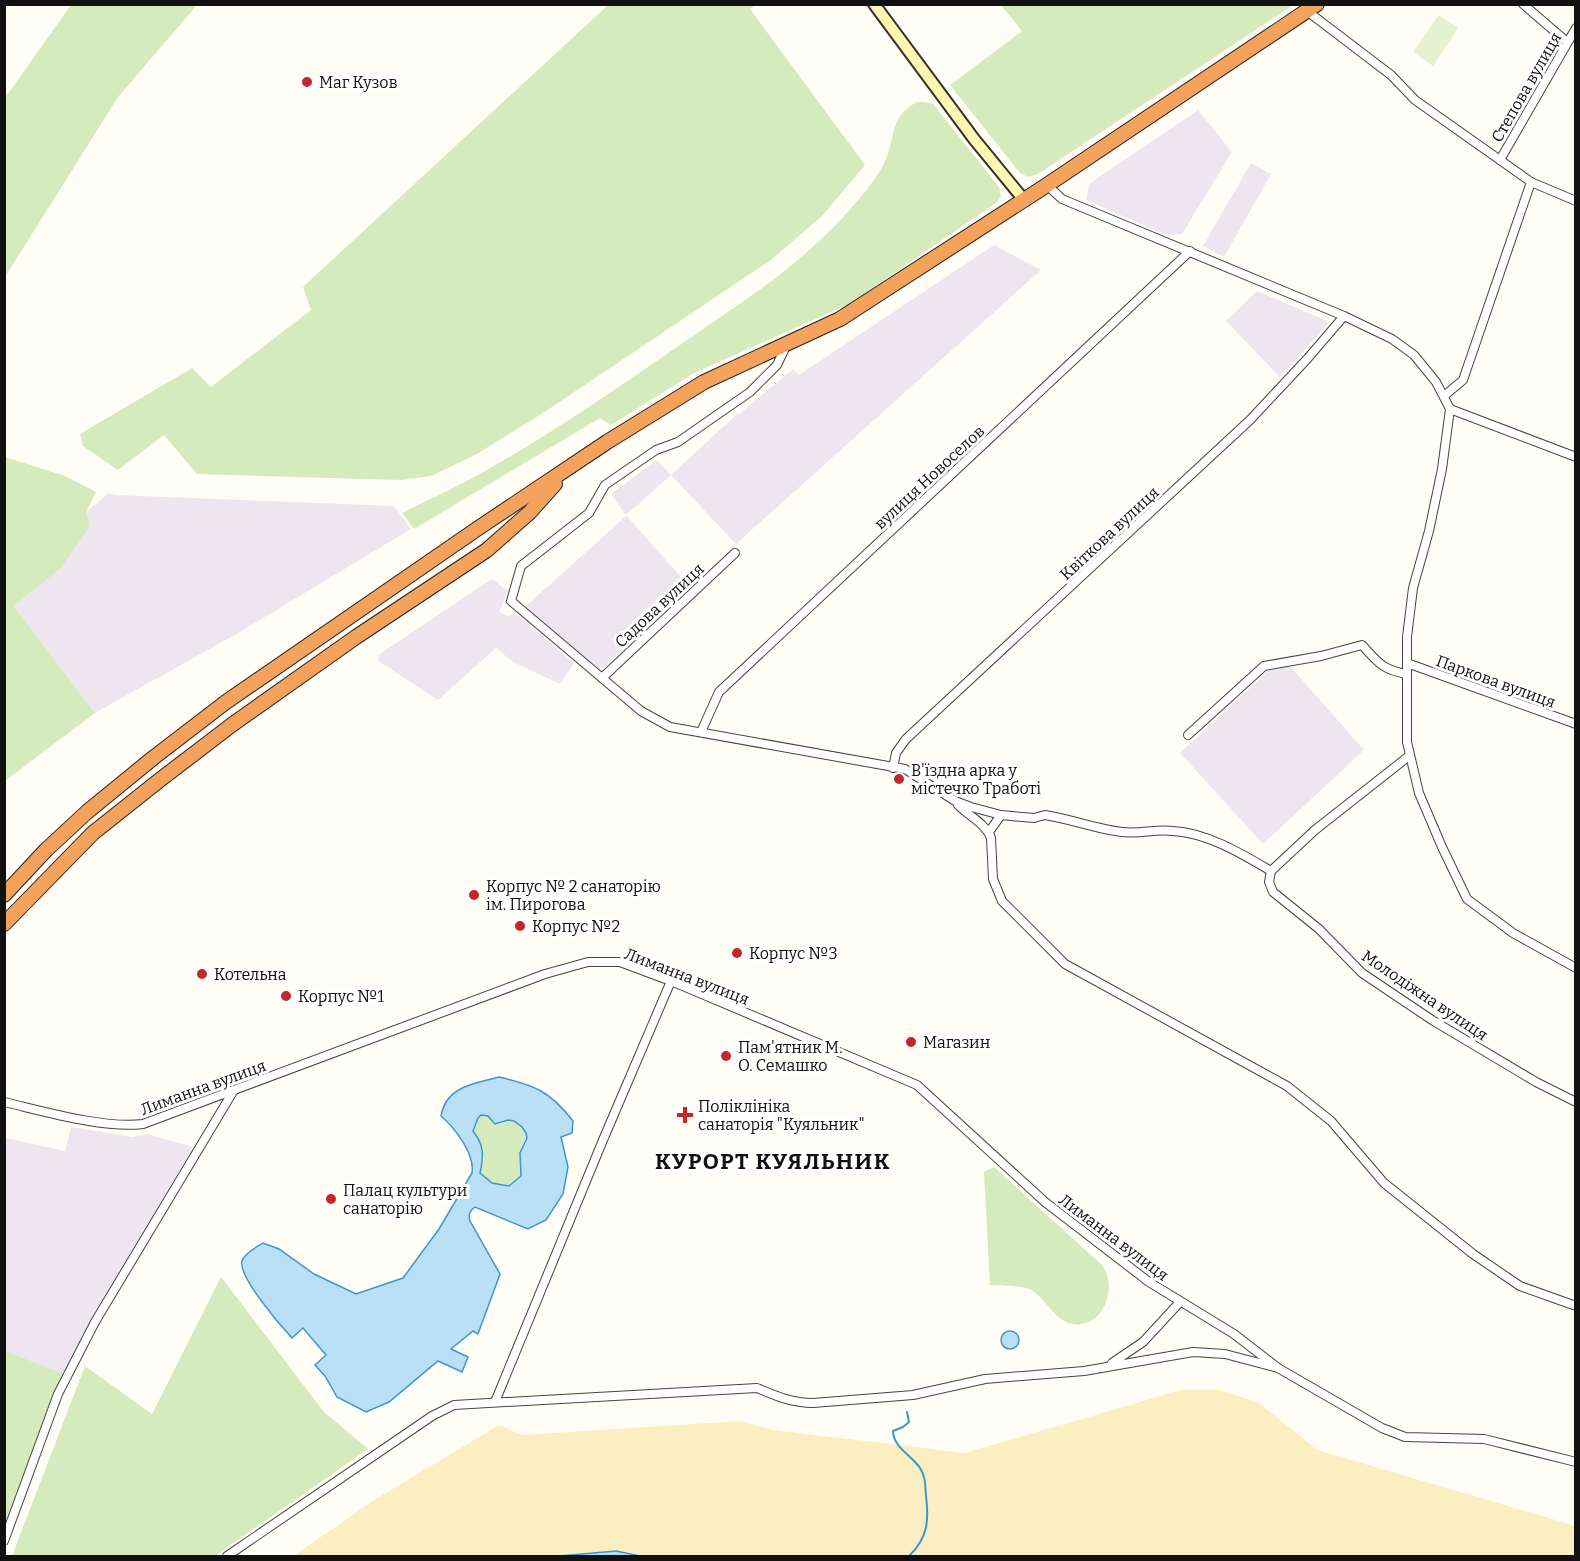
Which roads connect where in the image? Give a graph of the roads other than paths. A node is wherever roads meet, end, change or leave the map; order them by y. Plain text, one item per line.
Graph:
1 (874, 4) edge
2 (1523, 4) edge
3 (1312, 8) edge
4 (1575, 28) edge
5 (1567, 42) junction
6 (1500, 160) junction
7 (1531, 182) junction
8 (1047, 185) junction
9 (1024, 200) junction
10 (1575, 201) edge
11 (1190, 251) junction
12 (1344, 316) junction
13 (786, 345) junction
14 (1444, 396) junction
15 (1450, 409) junction
16 (1575, 457) edge
17 (569, 469) junction
18 (735, 553) dead end
19 (1407, 663) junction
20 (1407, 674) junction
21 (602, 678) junction
22 (1575, 724) edge
23 (701, 732) junction
24 (1188, 735) dead end
25 (1409, 756) junction
26 (893, 768) junction
27 (905, 769) junction
28 (898, 776) dead end
29 (955, 801) junction
30 (1001, 815) junction
31 (989, 832) junction
32 (1271, 871) junction
33 (4, 895) edge
34 (4, 924) edge
35 (1575, 968) edge
36 (672, 981) junction
37 (234, 1090) junction
38 (1575, 1101) edge
39 (4, 1102) edge
40 (1180, 1302) junction
41 (1575, 1306) edge
42 (1108, 1365) junction
43 (1278, 1368) junction
44 (495, 1402) junction
45 (1575, 1462) edge
46 (4, 1541) edge
47 (227, 1557) edge

1 - 9 street
2 - 5 street
3 - 6 street
3 - 8 highway
4 - 5 street, Степова вулиця
5 - 6 street, Степова вулиця
6 - 7 street
7 - 10 street
7 - 14 street
8 - 9 highway
8 - 11 street
9 - 13 highway
11 - 12 street
11 - 23 street, вулиця Новоселов
12 - 14 street
12 - 26 street, Квіткова вулиця
13 - 17 highway
13 - 21 street
14 - 15 street
15 - 16 street
15 - 19 street
17 - 33 highway
17 - 34 highway
18 - 21 street, Садова вулиця
19 - 20 street
19 - 22 street, Паркова вулиця
20 - 24 street
20 - 25 street
21 - 23 street
23 - 26 street
25 - 32 street
25 - 35 street
26 - 27 street
27 - 28 street
27 - 29 street
29 - 30 street
29 - 31 street
30 - 31 street
30 - 32 street
31 - 41 street
32 - 38 street, Молодіжна вулиця
36 - 37 street, Лиманна вулиця
36 - 40 street, Лиманна вулиця
36 - 44 street
37 - 39 street, Лиманна вулиця
37 - 46 street
40 - 42 street
40 - 43 street, Лиманна вулиця
42 - 43 street
42 - 44 street
43 - 45 street
44 - 47 street

